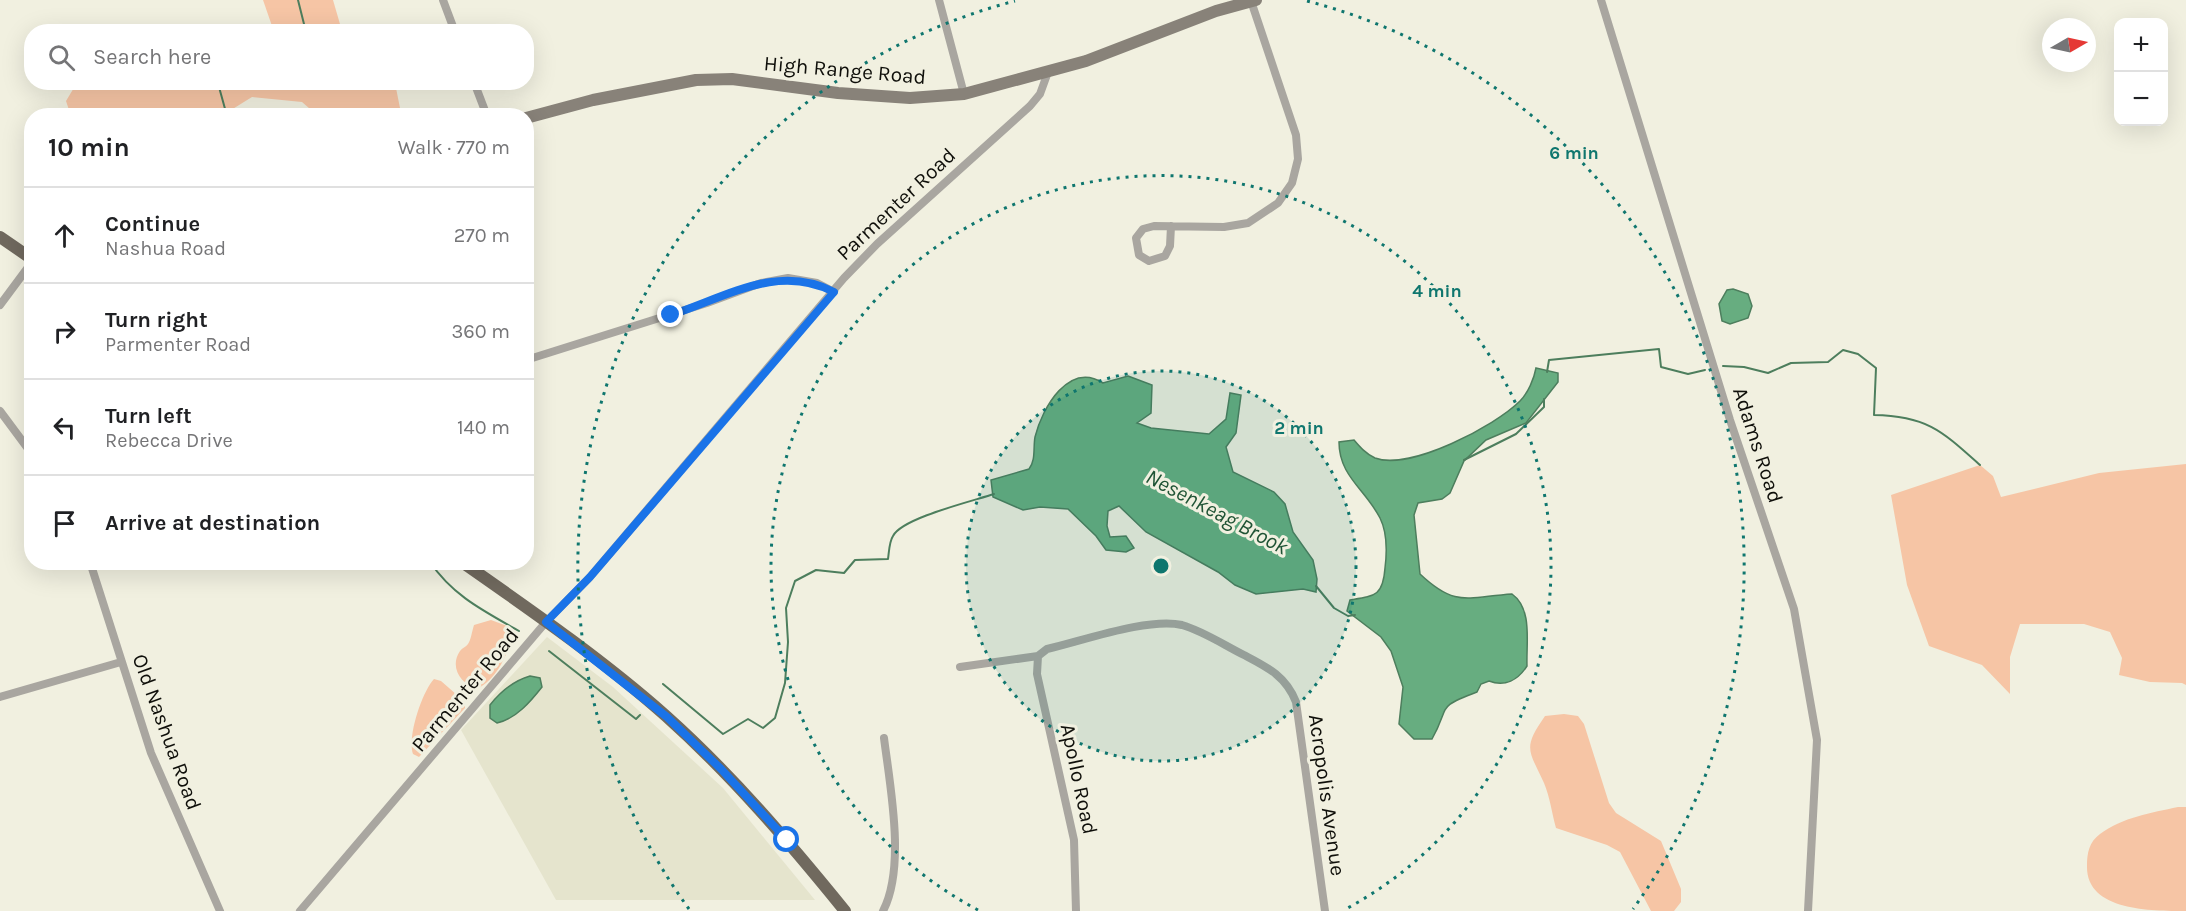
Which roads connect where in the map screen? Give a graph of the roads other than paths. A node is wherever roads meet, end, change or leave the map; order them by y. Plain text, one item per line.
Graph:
1 (443, 0) edge
2 (939, 0) edge
3 (1254, 0) edge
4 (1601, 0) edge
5 (452, 24) edge
6 (1048, 72) junction
7 (477, 90) edge
8 (964, 94) junction
9 (484, 108) edge
10 (534, 116) edge
11 (1171, 226) junction
12 (0, 237) edge
13 (24, 254) edge
14 (24, 271) edge
15 (834, 292) junction
16 (0, 305) edge
17 (534, 357) edge
18 (0, 411) edge
19 (24, 443) edge
20 (92, 570) edge
21 (473, 570) edge
22 (546, 622) junction
23 (1038, 656) junction
24 (121, 662) junction
25 (960, 667) dead end
26 (0, 697) edge
27 (884, 738) dead end
28 (220, 911) edge
29 (300, 911) edge
30 (845, 911) edge
31 (883, 911) edge
32 (1076, 911) edge
33 (1325, 911) edge
34 (1808, 911) edge

1 - 5 street
2 - 8 street
3 - 6 street, High Range Road
3 - 11 street
4 - 34 street, Adams Road
6 - 8 street, High Range Road
6 - 15 street, Parmenter Road
7 - 9 street
8 - 10 street, High Range Road
11 - 11 street
12 - 13 main road
14 - 16 street
15 - 17 street
15 - 22 street, Parmenter Road
18 - 19 street
20 - 24 street, Old Nashua Road
21 - 22 main road
22 - 29 street, Parmenter Road
22 - 30 main road
23 - 25 street
23 - 32 street, Apollo Road
23 - 33 street, Acropolis Avenue
24 - 26 street
24 - 28 street, Old Nashua Road
27 - 31 street

